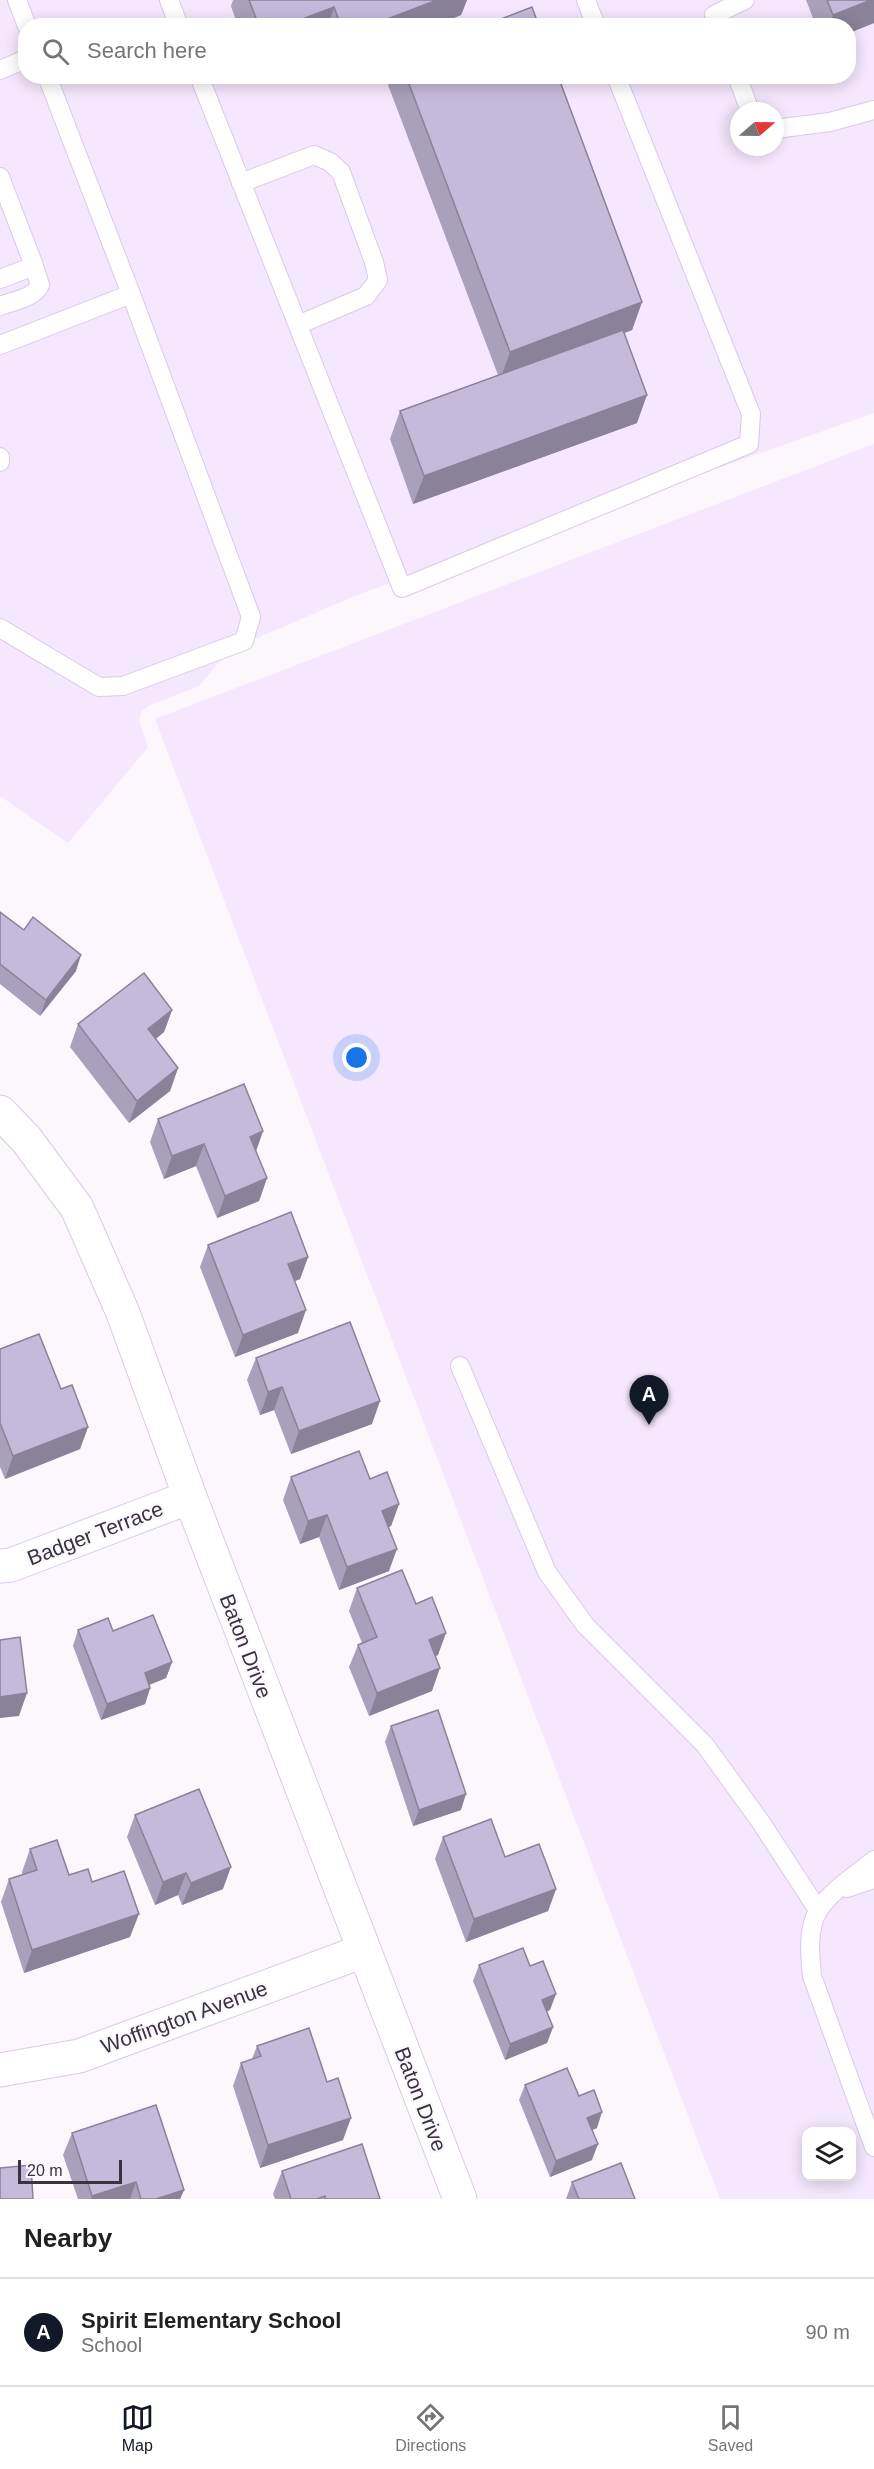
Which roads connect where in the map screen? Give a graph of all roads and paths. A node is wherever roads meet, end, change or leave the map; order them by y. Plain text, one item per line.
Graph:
1 (18, 0) edge
2 (169, 0) edge
3 (586, 0) edge
4 (745, 0) edge
5 (714, 13) edge
6 (24, 18) edge
7 (176, 18) edge
8 (593, 18) edge
9 (18, 62) edge
10 (0, 70) edge
11 (50, 84) edge
12 (202, 84) edge
13 (619, 84) edge
14 (740, 84) edge
15 (747, 102) edge
16 (874, 110) edge
17 (784, 128) edge
18 (0, 177) edge
19 (242, 183) junction
20 (33, 264) junction
21 (0, 279) edge
22 (131, 294) junction
23 (0, 306) edge
24 (298, 325) junction
25 (0, 345) edge
26 (0, 457) edge
27 (0, 462) edge
28 (0, 628) edge
29 (0, 1112) edge
30 (460, 1365) dead end
31 (190, 1497) junction
32 (0, 1566) edge
33 (874, 1860) edge
34 (874, 1879) edge
35 (836, 1891) junction
36 (818, 1910) junction
37 (363, 1951) junction
38 (0, 2070) edge
39 (874, 2147) edge
40 (460, 2199) edge

1 - 6 lane
2 - 7 lane
3 - 8 lane
4 - 5 lane
9 - 10 lane
11 - 22 lane
12 - 19 lane
13 - 24 lane
14 - 15 lane
16 - 17 lane
18 - 20 lane
19 - 24 lane
19 - 24 lane
20 - 21 lane
20 - 23 lane
22 - 25 lane
22 - 28 lane
26 - 27 lane
29 - 31 street, Baton Drive
30 - 36 lane
31 - 32 street, Badger Terrace
31 - 37 street, Baton Drive
33 - 35 lane
34 - 35 lane
35 - 36 lane
36 - 39 lane
37 - 38 street, Woffington Avenue
37 - 40 street, Baton Drive

